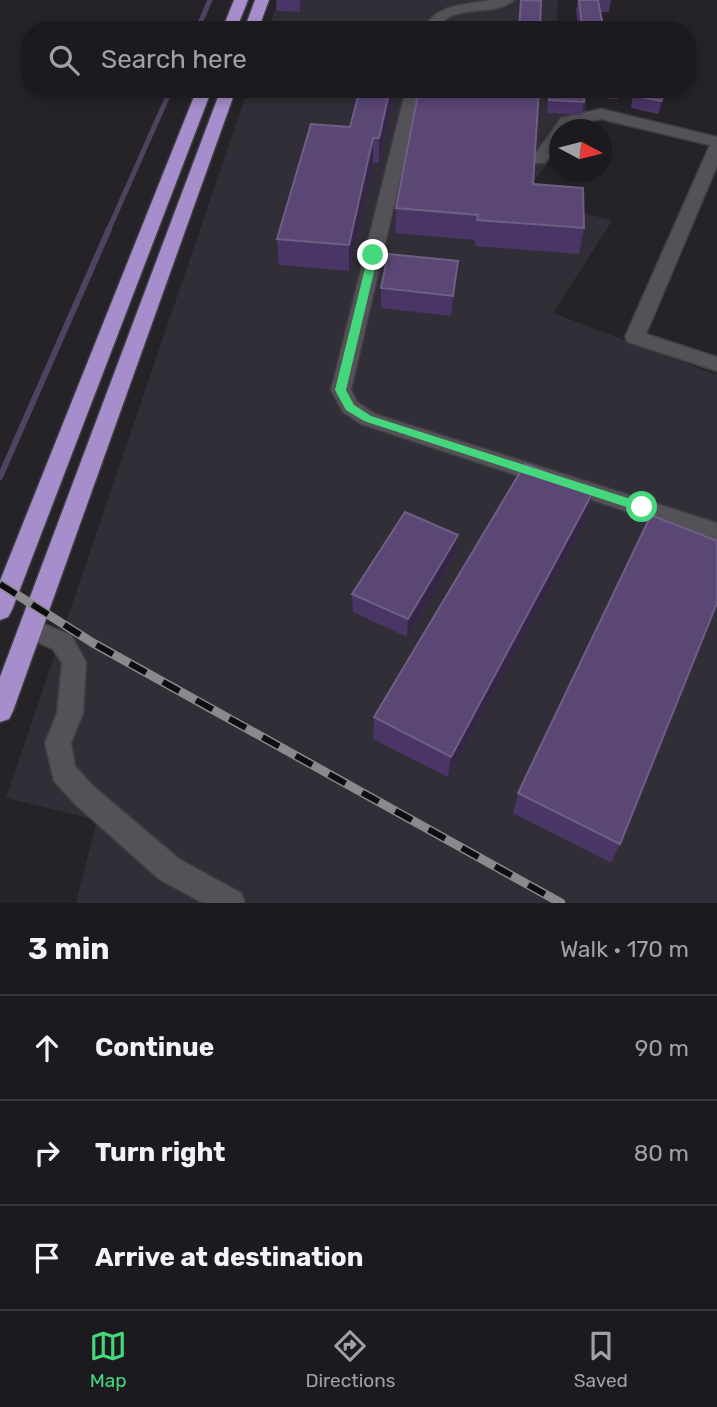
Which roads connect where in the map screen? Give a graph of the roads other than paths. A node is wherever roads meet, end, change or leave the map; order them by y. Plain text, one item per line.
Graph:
1 (241, 0) edge
2 (262, 0) edge
3 (507, 0) edge
4 (233, 21) edge
5 (254, 21) edge
6 (431, 21) edge
7 (201, 98) edge
8 (226, 98) edge
9 (412, 98) edge
10 (576, 119) edge
11 (717, 145) edge
12 (549, 146) edge
13 (539, 160) edge
14 (717, 364) edge
15 (717, 531) edge
16 (0, 610) edge
17 (30, 629) junction
18 (0, 711) edge
19 (232, 903) edge

1 - 4 highway
2 - 5 highway
3 - 6 street
7 - 16 highway
8 - 17 highway
9 - 15 street
10 - 11 street
11 - 14 street
12 - 13 street
17 - 18 highway
17 - 19 street

